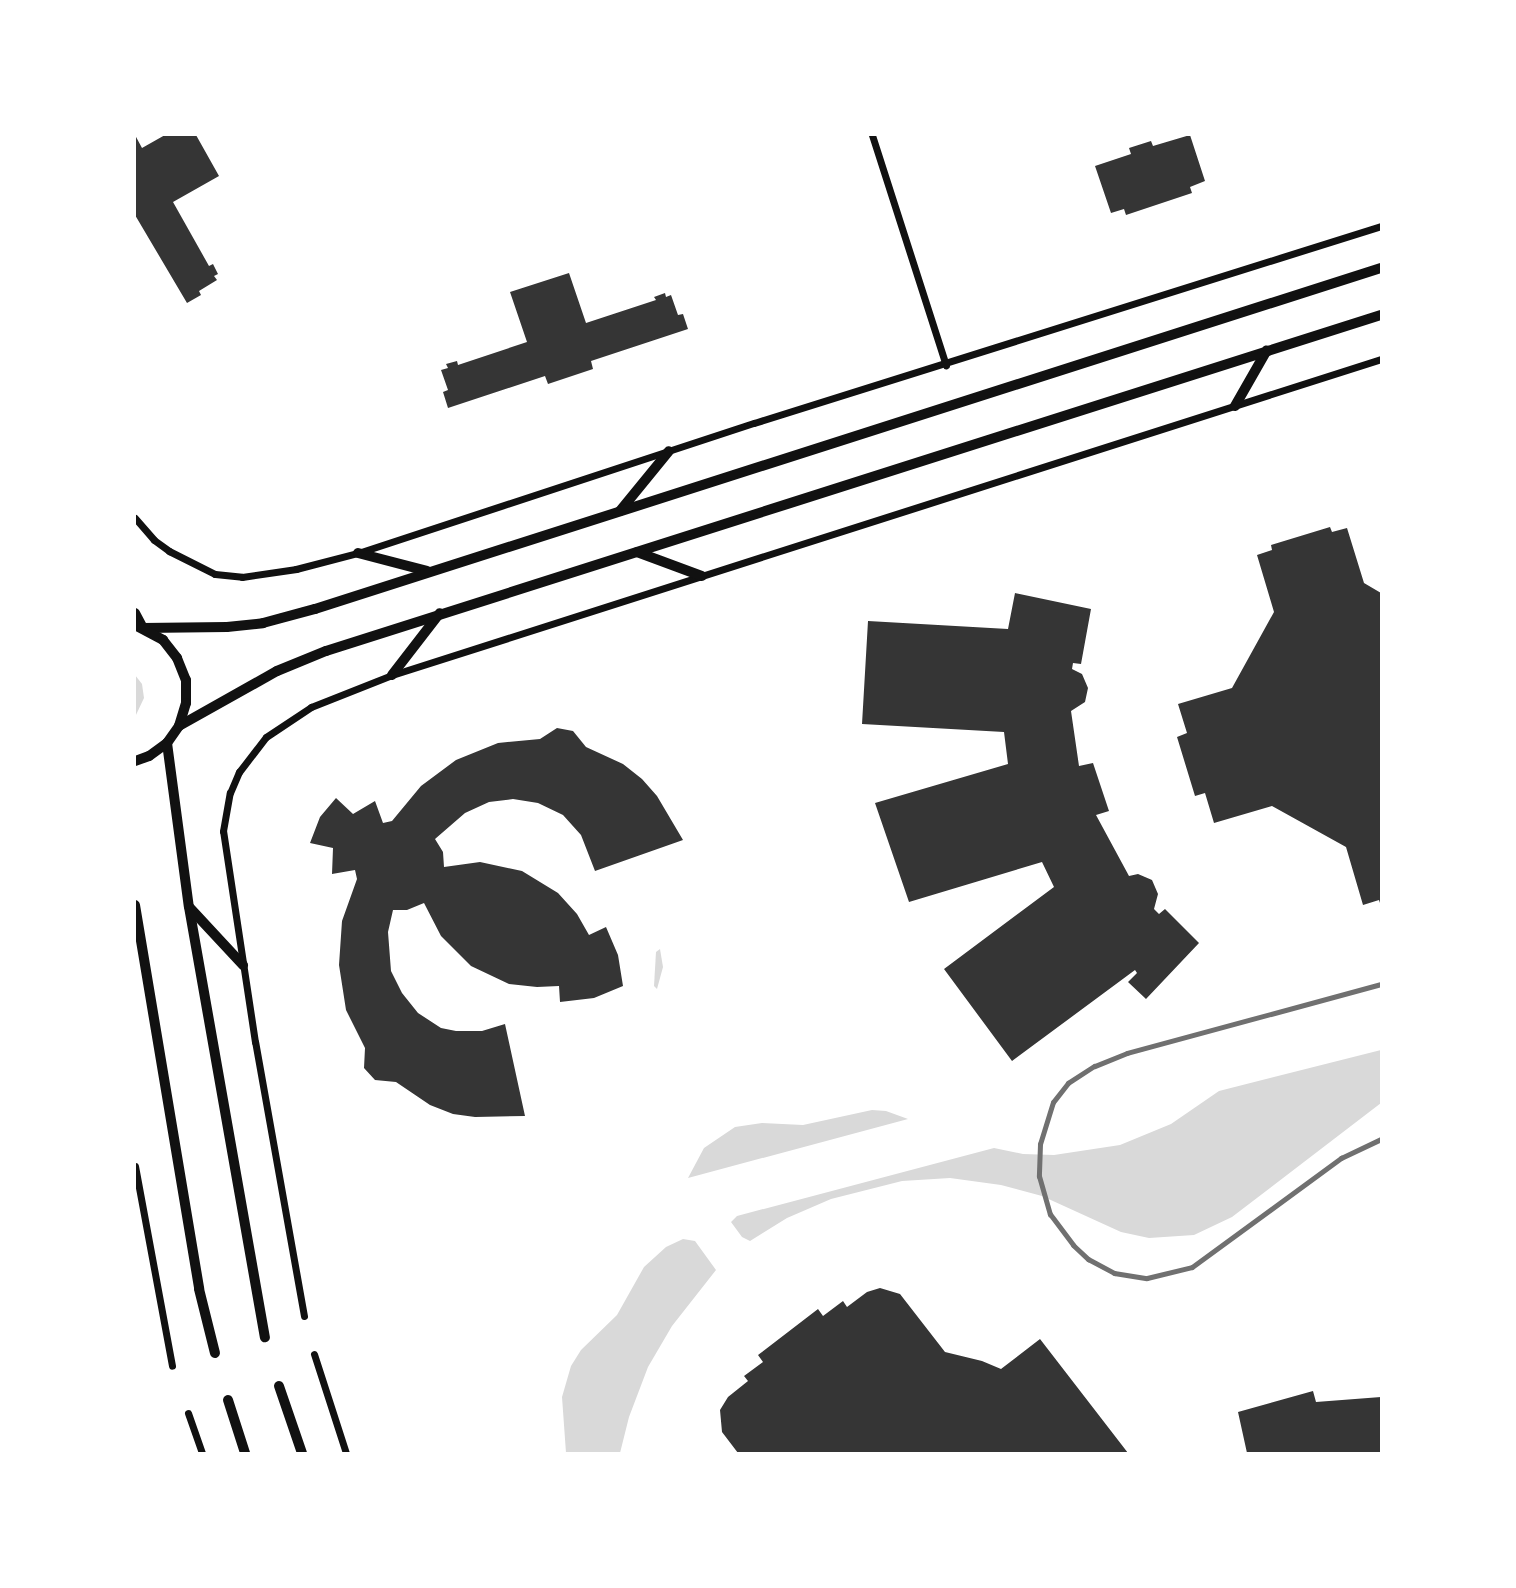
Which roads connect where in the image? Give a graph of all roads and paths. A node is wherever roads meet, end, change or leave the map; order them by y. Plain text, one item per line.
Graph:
1 (872, 135) edge
2 (1381, 226) edge
3 (1381, 268) edge
4 (1381, 315) edge
5 (1267, 350) junction
6 (1381, 359) edge
7 (946, 365) junction
8 (1235, 406) junction
9 (669, 451) junction
10 (620, 511) junction
11 (135, 517) edge
12 (637, 552) junction
13 (358, 553) junction
14 (427, 571) junction
15 (702, 576) junction
16 (135, 613) edge
17 (441, 613) junction
18 (139, 626) edge
19 (392, 675) junction
20 (179, 726) junction
21 (167, 743) junction
22 (135, 761) edge
23 (135, 905) edge
24 (189, 907) junction
25 (137, 932) edge
26 (243, 965) junction
27 (135, 1166) edge
28 (304, 1316) dead end
29 (265, 1337) dead end
30 (215, 1353) dead end
31 (314, 1354) dead end
32 (172, 1366) dead end
33 (279, 1386) dead end
34 (228, 1400) dead end
35 (188, 1413) dead end
36 (202, 1453) edge
37 (245, 1453) edge
38 (302, 1453) edge
39 (346, 1453) edge

1 - 7 street
2 - 7 street
3 - 10 main road
4 - 5 main road
5 - 8 main road
5 - 12 main road
6 - 8 street
7 - 9 street
8 - 15 street
9 - 10 main road
9 - 13 street
10 - 14 main road
11 - 13 street
12 - 15 main road
12 - 17 main road
13 - 14 main road
14 - 18 main road
15 - 19 street
16 - 18 main road
17 - 19 main road
17 - 20 main road
18 - 20 main road
19 - 26 street
20 - 21 main road
21 - 22 main road
21 - 24 main road
23 - 25 main road
24 - 26 main road
24 - 29 main road
25 - 30 main road
26 - 28 street
27 - 32 street
31 - 39 street
33 - 38 main road
34 - 37 main road
35 - 36 street

